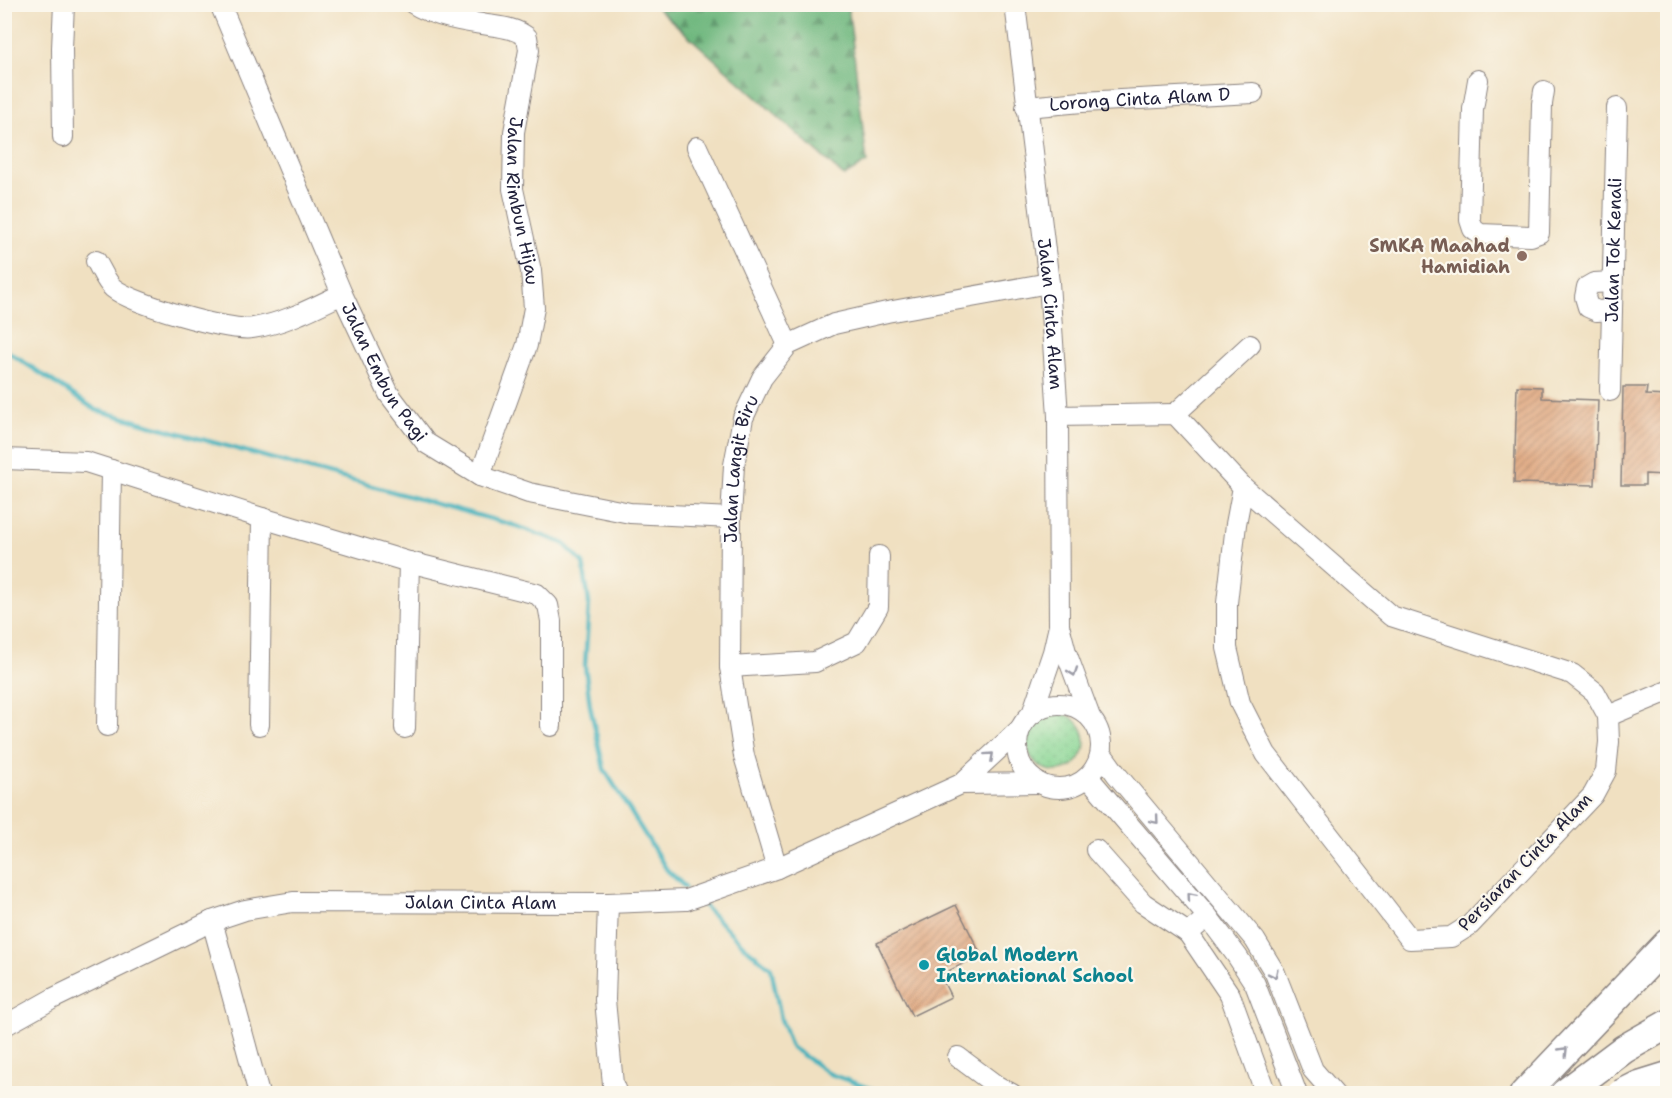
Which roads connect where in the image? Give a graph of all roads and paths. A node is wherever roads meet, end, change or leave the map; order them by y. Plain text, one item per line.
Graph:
1 (64, 4) edge
2 (219, 4) edge
3 (414, 4) edge
4 (1015, 4) edge
5 (1478, 80) dead end
6 (1544, 91) dead end
7 (1253, 93) dead end
8 (1026, 107) junction
9 (1617, 108) dead end
10 (63, 137) dead end
11 (697, 147) dead end
12 (96, 261) dead end
13 (1612, 282) junction
14 (1049, 283) junction
15 (342, 294) junction
16 (1612, 310) junction
17 (788, 345) junction
18 (1250, 345) dead end
19 (1610, 391) dead end
20 (1175, 414) junction
21 (1058, 416) junction
22 (4, 459) edge
23 (111, 470) junction
24 (480, 476) junction
25 (1243, 487) junction
26 (262, 518) junction
27 (731, 518) junction
28 (879, 556) dead end
29 (409, 562) junction
30 (1059, 626) junction
31 (730, 667) junction
32 (1668, 691) edge
33 (1608, 716) junction
34 (1090, 717) junction
35 (1026, 721) junction
36 (258, 725) dead end
37 (107, 726) dead end
38 (551, 726) dead end
39 (405, 728) dead end
40 (1101, 753) junction
41 (1088, 777) junction
42 (1038, 783) junction
43 (961, 784) junction
44 (1096, 850) dead end
45 (777, 868) junction
46 (608, 903) junction
47 (1208, 916) junction
48 (212, 921) junction
49 (1188, 933) junction
50 (1668, 943) edge
51 (1255, 984) junction
52 (1230, 996) junction
53 (5, 1023) edge
54 (1668, 1024) edge
55 (958, 1057) dead end
56 (1668, 1075) edge
57 (259, 1094) edge
58 (617, 1094) edge
59 (1012, 1094) edge
60 (1266, 1094) edge
61 (1297, 1094) edge
62 (1334, 1094) edge
63 (1524, 1094) edge
64 (1564, 1094) edge
65 (1621, 1094) edge
66 (1644, 1094) edge

1 - 10 street
2 - 15 street, Jalan Embun Pagi
3 - 24 street, Jalan Rimbun Hijau
4 - 8 street, Jalan Cinta Alam
5 - 6 street
7 - 8 street, Lorong Cinta Alam D
8 - 14 street, Jalan Cinta Alam
9 - 13 street, Jalan Tok Kenali
11 - 17 street
12 - 15 street
13 - 16 street, Jalan Tok Kenali
13 - 16 street
14 - 17 street, Jalan Langit Biru
14 - 21 street, Jalan Cinta Alam
15 - 24 street, Jalan Embun Pagi
16 - 19 street, Jalan Tok Kenali
17 - 27 street, Jalan Langit Biru
18 - 20 street
20 - 21 street
20 - 25 street, Persiaran Cinta Alam
21 - 30 street, Jalan Cinta Alam
22 - 23 street
23 - 26 street
23 - 37 street
24 - 27 street, Jalan Embun Pagi
25 - 33 street, Persiaran Cinta Alam
25 - 33 street, Persiaran Cinta Alam
26 - 29 street
26 - 36 street
27 - 31 street, Jalan Langit Biru
28 - 31 street
29 - 38 street
29 - 39 street
30 -> 34 street, Jalan Cinta Alam
30 - 35 street, Jalan Cinta Alam
31 - 45 street, Jalan Langit Biru
32 - 33 street
34 - 35 street
34 - 40 street
35 - 42 street
43 -> 35 street, Jalan Cinta Alam
40 - 41 street
40 -> 62 street
41 - 42 street
47 -> 41 street
42 - 43 street, Jalan Cinta Alam
43 - 45 street, Jalan Cinta Alam
44 - 49 street
45 - 46 street, Jalan Cinta Alam
46 - 48 street, Jalan Cinta Alam
46 - 58 street
47 - 49 street
47 - 51 street
48 - 53 street, Jalan Cinta Alam
48 - 57 street
49 - 52 street
63 -> 50 highway
51 - 52 street
51 - 61 street
52 - 60 street
54 - 64 highway
55 - 59 street
56 - 65 highway, bridge
56 - 66 highway

